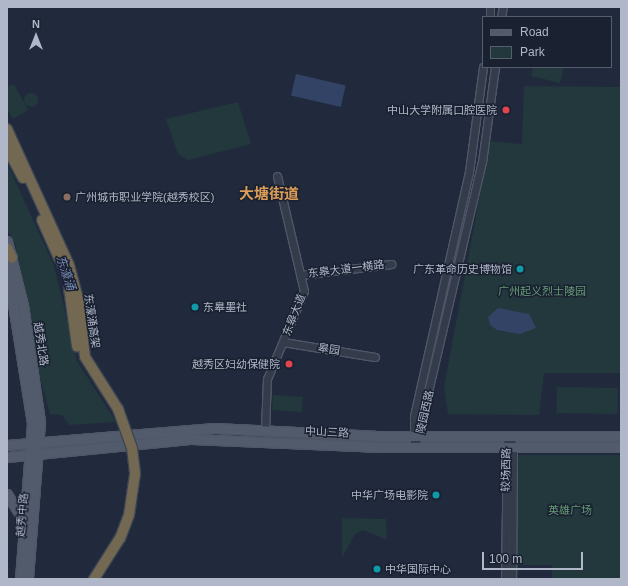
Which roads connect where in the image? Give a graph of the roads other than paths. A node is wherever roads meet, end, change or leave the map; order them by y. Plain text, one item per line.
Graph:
1 (483, 68) edge
2 (495, 68) edge
3 (7, 129) edge
4 (7, 148) edge
5 (482, 162) junction
6 (470, 167) junction
7 (277, 176) dead end
8 (7, 241) edge
9 (7, 248) edge
10 (12, 258) junction
11 (391, 264) dead end
12 (7, 267) edge
13 (300, 275) junction
14 (284, 342) junction
15 (375, 357) dead end
16 (265, 430) junction
17 (509, 435) junction
18 (416, 436) junction
19 (621, 436) edge
20 (139, 437) junction
21 (122, 439) junction
22 (37, 442) junction
23 (7, 446) edge
24 (509, 446) junction
25 (415, 447) junction
26 (621, 447) edge
27 (36, 454) junction
28 (7, 458) edge
29 (7, 494) edge
30 (26, 524) junction
31 (20, 579) edge
32 (28, 579) edge
33 (93, 579) edge
34 (505, 579) edge
35 (512, 579) edge

1 - 6 street, 陵园西路
2 - 5 street, 陵园西路
3 - 33 highway, 东濠涌高架, bridge
4 - 33 highway, 东濠涌高架, bridge
5 - 6 street
5 - 18 street, 陵园西路
6 - 18 street, 陵园西路
7 - 13 street, 东皋大道
8 - 10 main road, 越秀北路
9 - 10 highway
10 - 22 main road, 越秀北路
11 - 13 street, 东皋大道一横路
12 - 22 main road, 越秀北路
13 - 14 street, 东皋大道
14 - 15 street, 皋园
14 - 16 street, 东皋大道
16 - 18 main road, 中山三路
16 - 20 main road, 中山三路
17 - 18 main road, 中山三路
17 - 19 main road, 中山三路
17 - 24 street, 较场西路
18 - 25 street, 陵园西路
20 - 21 main road, 中山三路
20 - 25 main road, 中山三路
21 - 22 main road, 中山三路
21 - 27 main road, 中山三路
22 - 23 main road, 中山三路
22 - 27 main road
24 - 25 main road, 中山三路
24 - 26 main road, 中山三路
24 - 34 street, 较场西路
24 - 35 street, 较场西路
27 - 28 main road, 中山三路
27 - 30 main road, 越秀中路
27 - 32 main road, 越秀中路
29 - 30 main road
30 - 31 main road, 越秀中路

